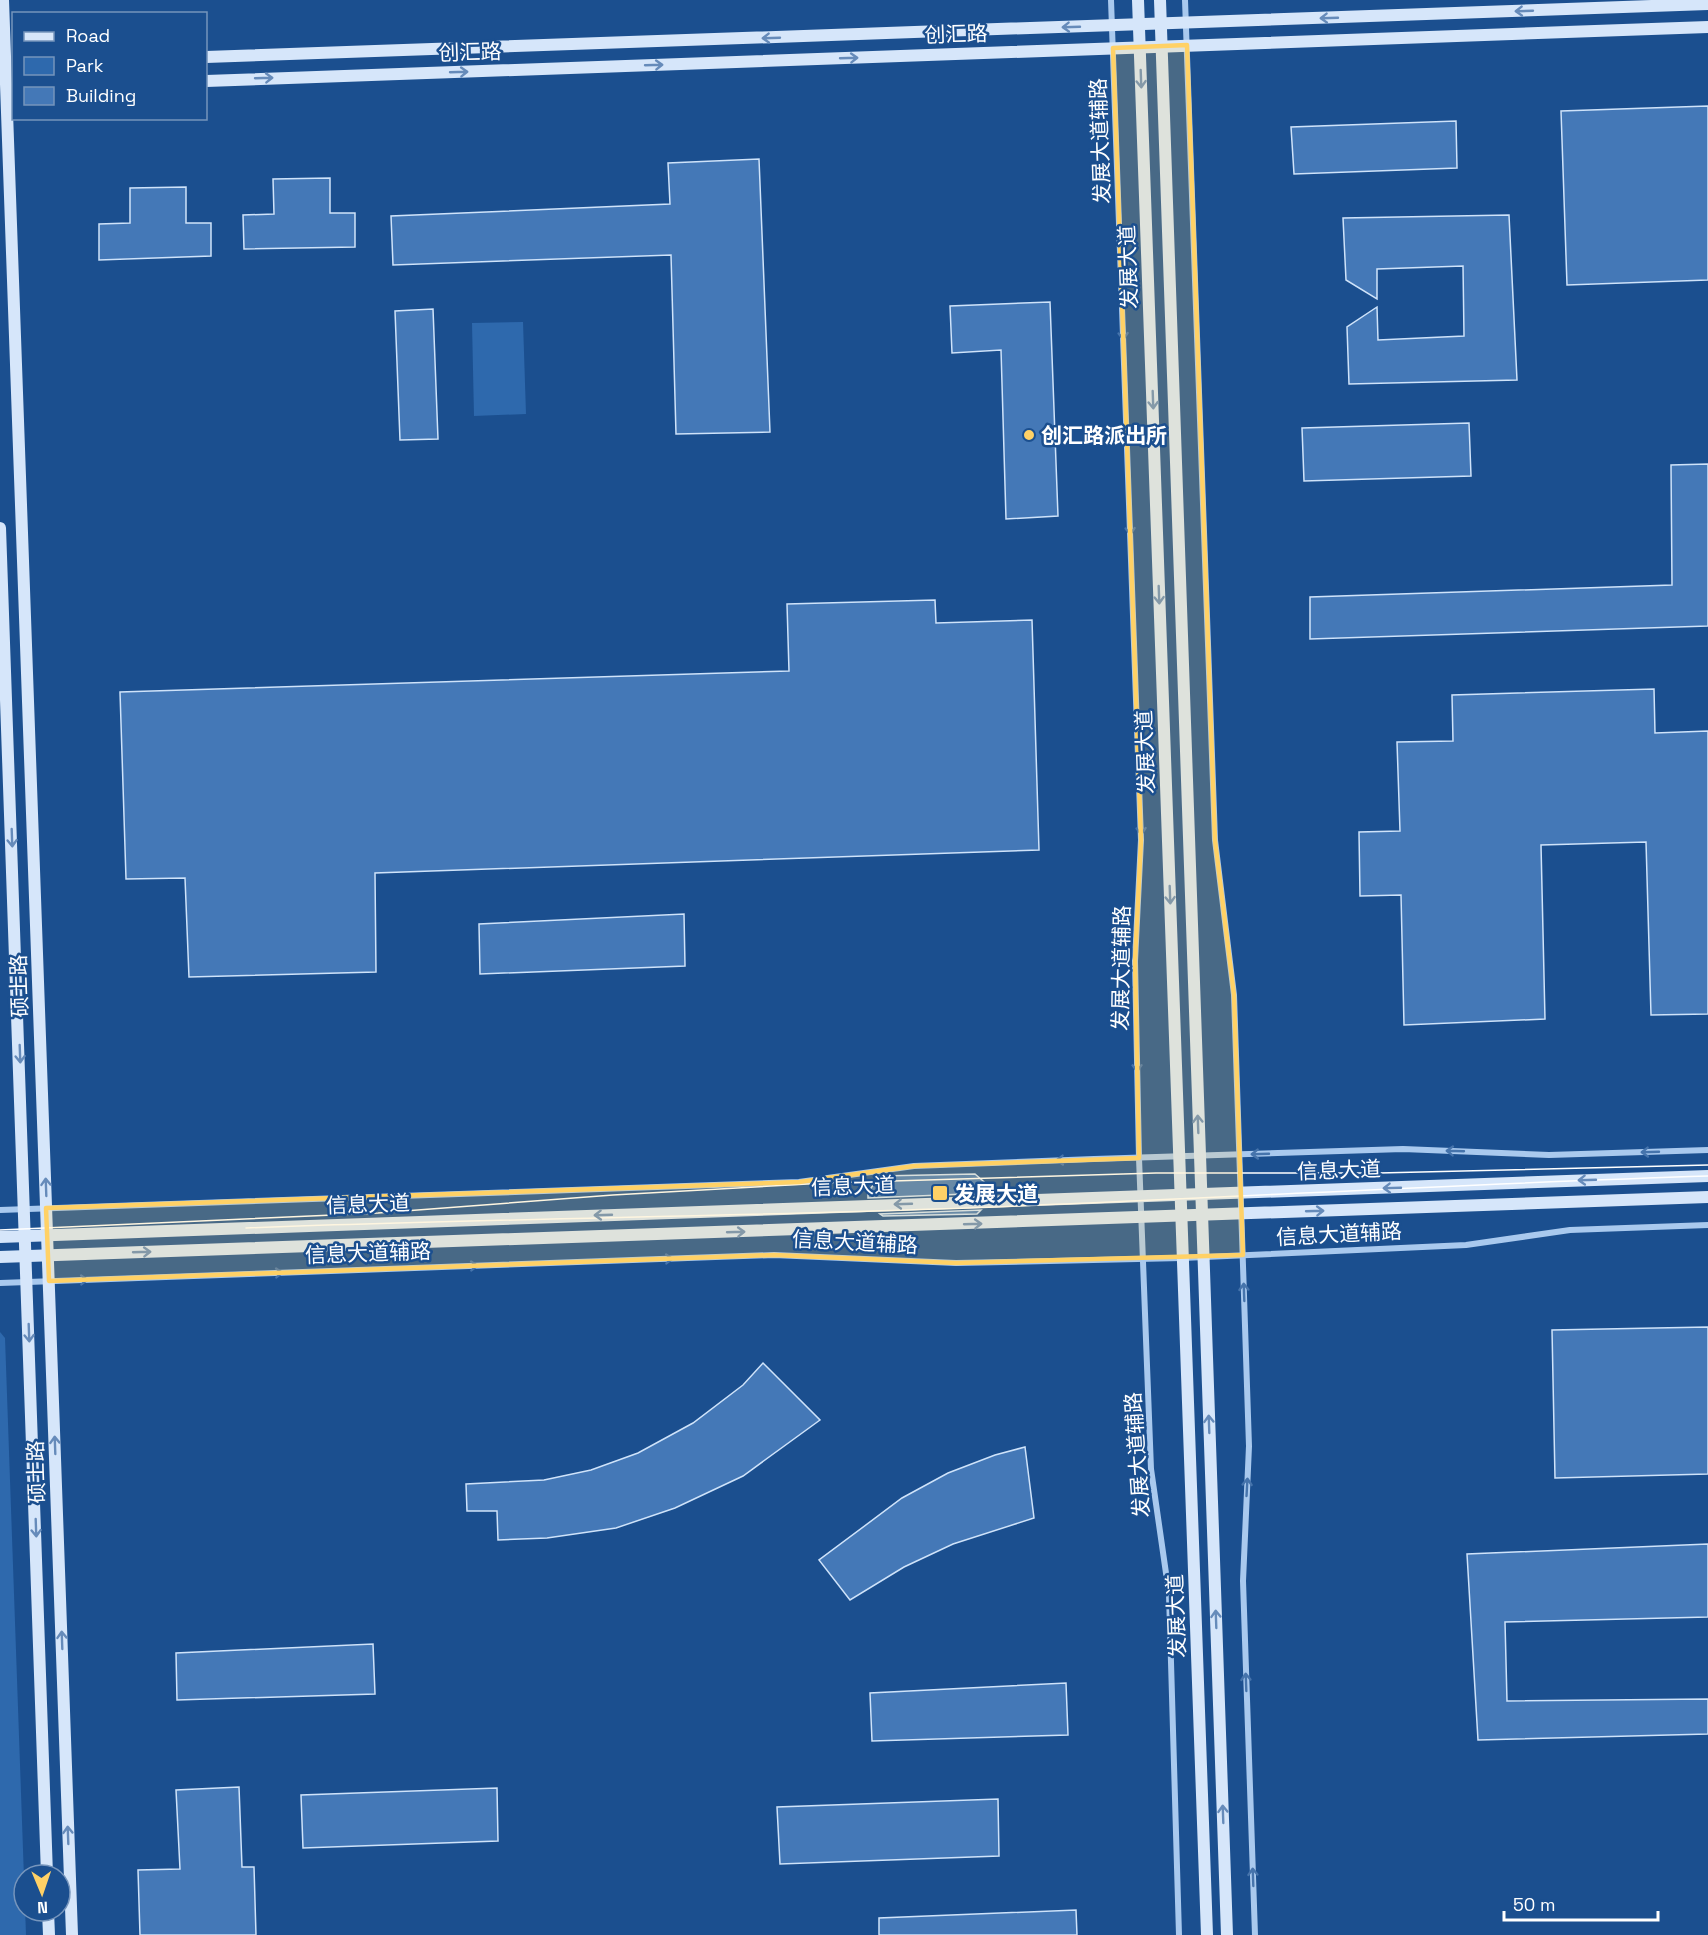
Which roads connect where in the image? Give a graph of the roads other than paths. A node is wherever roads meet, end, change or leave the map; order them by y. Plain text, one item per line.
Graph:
1 (3, 0) edge
2 (1111, 0) edge
3 (1138, 0) edge
4 (1160, 0) edge
5 (1185, 0) edge
6 (1708, 4) edge
7 (1186, 23) junction
8 (1161, 24) junction
9 (1139, 25) junction
10 (1112, 26) junction
11 (1708, 27) edge
12 (1187, 45) junction
13 (1162, 46) junction
14 (1140, 47) junction
15 (1113, 48) junction
16 (207, 57) edge
17 (6, 64) edge
18 (207, 81) edge
19 (7, 88) edge
20 (0, 528) edge
21 (1708, 1150) edge
22 (1239, 1155) junction
23 (1179, 1156) junction
24 (1199, 1156) junction
25 (1139, 1158) junction
26 (1708, 1176) edge
27 (1240, 1193) junction
28 (1180, 1194) junction
29 (1200, 1195) junction
30 (1141, 1196) junction
31 (1708, 1197) edge
32 (46, 1208) junction
33 (25, 1209) junction
34 (0, 1210) edge
35 (1241, 1214) junction
36 (1202, 1215) junction
37 (1181, 1217) junction
38 (1142, 1218) junction
39 (1708, 1225) edge
40 (47, 1234) junction
41 (26, 1236) junction
42 (0, 1237) edge
43 (1243, 1255) junction
44 (27, 1256) junction
45 (48, 1256) junction
46 (0, 1257) edge
47 (1203, 1257) junction
48 (1182, 1258) junction
49 (1144, 1259) junction
50 (49, 1281) junction
51 (28, 1282) junction
52 (0, 1283) edge
53 (47, 1863) edge
54 (72, 1935) edge
55 (1179, 1935) edge
56 (1207, 1935) edge
57 (1227, 1935) edge
58 (1255, 1935) edge

1 - 17 street, 硕士路
2 - 10 street, 发展大道辅路
3 - 9 street, 发展大道
4 - 8 street, 发展大道
5 - 7 street
6 -> 7 street, 创汇路
7 - 8 street, 创汇路
7 - 12 street
8 - 9 street, 创汇路
8 - 13 street, 发展大道
9 - 10 street, 创汇路
9 - 14 street, 发展大道
10 - 15 street, 发展大道辅路
10 -> 16 street, 创汇路
11 - 12 street, 创汇路
12 - 13 street, 创汇路
12 - 22 street
13 - 14 street, 创汇路
24 -> 13 street, 发展大道
14 - 15 street, 创汇路
14 -> 23 street, 发展大道
18 -> 15 street, 创汇路
15 -> 25 street, 发展大道辅路
17 - 19 street, 硕士路
32 -> 19 street, 硕士路
20 -> 33 street, 硕士路
21 -> 22 street
22 - 24 street
22 - 27 street
23 - 24 street
23 - 25 street
23 - 28 street, 发展大道
24 - 29 street, 发展大道
25 - 30 street, 发展大道辅路
25 -> 32 street
26 -> 27 street, 信息大道
27 - 29 street, 信息大道
27 - 35 street
28 - 29 street, 信息大道
28 - 30 street, 信息大道
28 - 37 street, 发展大道
29 - 36 street, 发展大道
30 - 38 street, 发展大道辅路
30 -> 40 street, 信息大道
35 -> 31 street, 信息大道
32 - 33 street
32 - 40 street, 硕士路
33 - 34 street
33 - 41 street, 硕士路
35 - 36 street, 信息大道
35 - 43 street
36 - 37 street, 信息大道
36 - 47 street, 发展大道
37 - 38 street, 信息大道
37 - 48 street, 发展大道
45 -> 38 street, 信息大道
38 - 49 street, 发展大道辅路
39 - 43 street, 信息大道辅路
40 - 41 street, 信息大道
40 - 45 street, 硕士路
41 - 42 street, 信息大道
41 - 44 street, 硕士路
43 - 47 street, 信息大道辅路
58 -> 43 street
44 - 45 street, 信息大道
44 - 46 street, 信息大道
44 - 51 street, 硕士路
45 - 50 street, 硕士路
47 - 48 street, 信息大道辅路
57 -> 47 street, 发展大道
48 - 49 street, 信息大道辅路
48 - 56 street, 发展大道
50 -> 49 street, 信息大道辅路
49 - 55 street, 发展大道辅路
50 - 51 street, 信息大道辅路
54 -> 50 street, 硕士路
51 - 52 street, 信息大道辅路
51 -> 53 street, 硕士路

